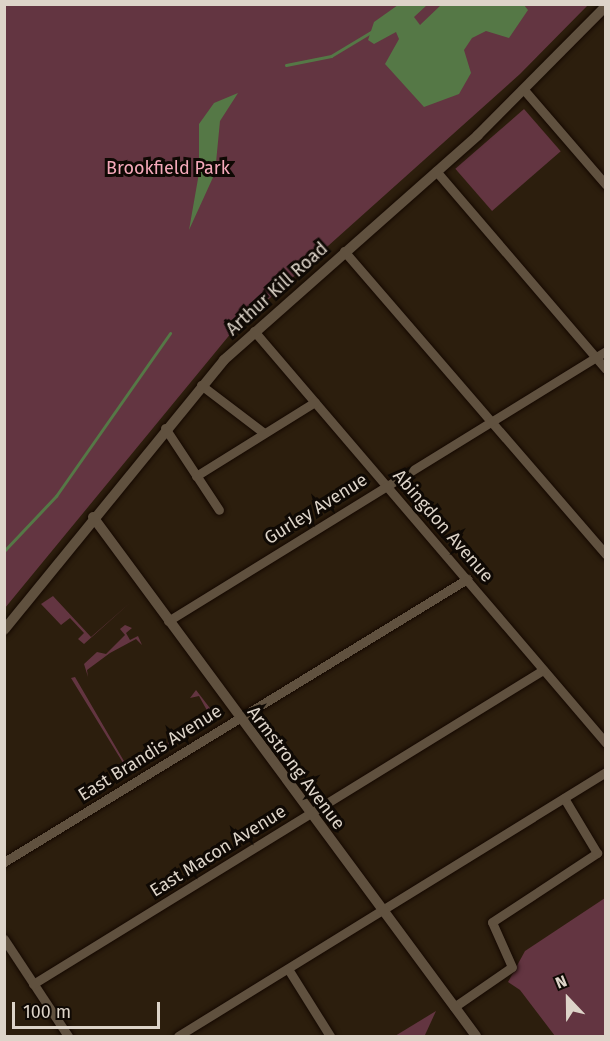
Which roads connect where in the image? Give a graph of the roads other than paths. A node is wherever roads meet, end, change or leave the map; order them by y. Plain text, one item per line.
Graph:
1 (606, 6) edge
2 (525, 91) junction
3 (436, 171) junction
4 (606, 185) edge
5 (344, 251) junction
6 (255, 331) junction
7 (606, 351) edge
8 (596, 357) junction
9 (606, 369) edge
10 (201, 385) junction
11 (315, 402) junction
12 (492, 421) junction
13 (165, 428) junction
14 (264, 433) junction
15 (196, 476) junction
16 (386, 485) junction
17 (219, 510) dead end
18 (93, 517) junction
19 (606, 554) edge
20 (467, 579) junction
21 (168, 621) junction
22 (4, 630) edge
23 (543, 670) junction
24 (238, 718) junction
25 (606, 743) edge
26 (606, 772) edge
27 (564, 798) junction
28 (310, 814) junction
29 (4, 862) edge
30 (382, 911) junction
31 (4, 939) edge
32 (288, 969) junction
33 (33, 984) junction
34 (454, 1007) junction
35 (193, 1027) junction
36 (68, 1036) edge
37 (178, 1036) edge
38 (199, 1036) edge
39 (330, 1036) edge
40 (476, 1036) edge

1 - 2 street, Arthur Kill Road
2 - 3 street, Arthur Kill Road
2 - 4 street
3 - 5 street, Arthur Kill Road
3 - 8 street
5 - 6 street, Arthur Kill Road
5 - 12 street
6 - 10 street, Arthur Kill Road
6 - 11 street, Abingdon Avenue
7 - 8 street, Gurley Avenue
8 - 9 street
8 - 12 street, Gurley Avenue
10 - 13 street, Arthur Kill Road
10 - 14 street
11 - 14 street
11 - 16 street, Abingdon Avenue
12 - 16 street, Gurley Avenue
12 - 19 street
13 - 15 street
13 - 18 street, Arthur Kill Road
14 - 15 street
15 - 17 street
16 - 20 street, Abingdon Avenue
16 - 21 street, Gurley Avenue
18 - 21 street, Armstrong Avenue
18 - 22 street, Arthur Kill Road
20 - 23 street, Abingdon Avenue
20 - 24 street, East Brandis Avenue
21 - 24 street, Armstrong Avenue
23 - 25 street, Abingdon Avenue
23 - 28 street, East Macon Avenue
24 - 28 street, Armstrong Avenue
24 - 29 street, East Brandis Avenue
26 - 27 street
27 - 30 street
27 - 34 street
28 - 30 street, Armstrong Avenue
28 - 33 street, East Macon Avenue
30 - 32 street
30 - 34 street, Armstrong Avenue
31 - 33 street
32 - 35 street
32 - 39 street
33 - 36 street
34 - 40 street, Armstrong Avenue
35 - 37 street
35 - 38 street

